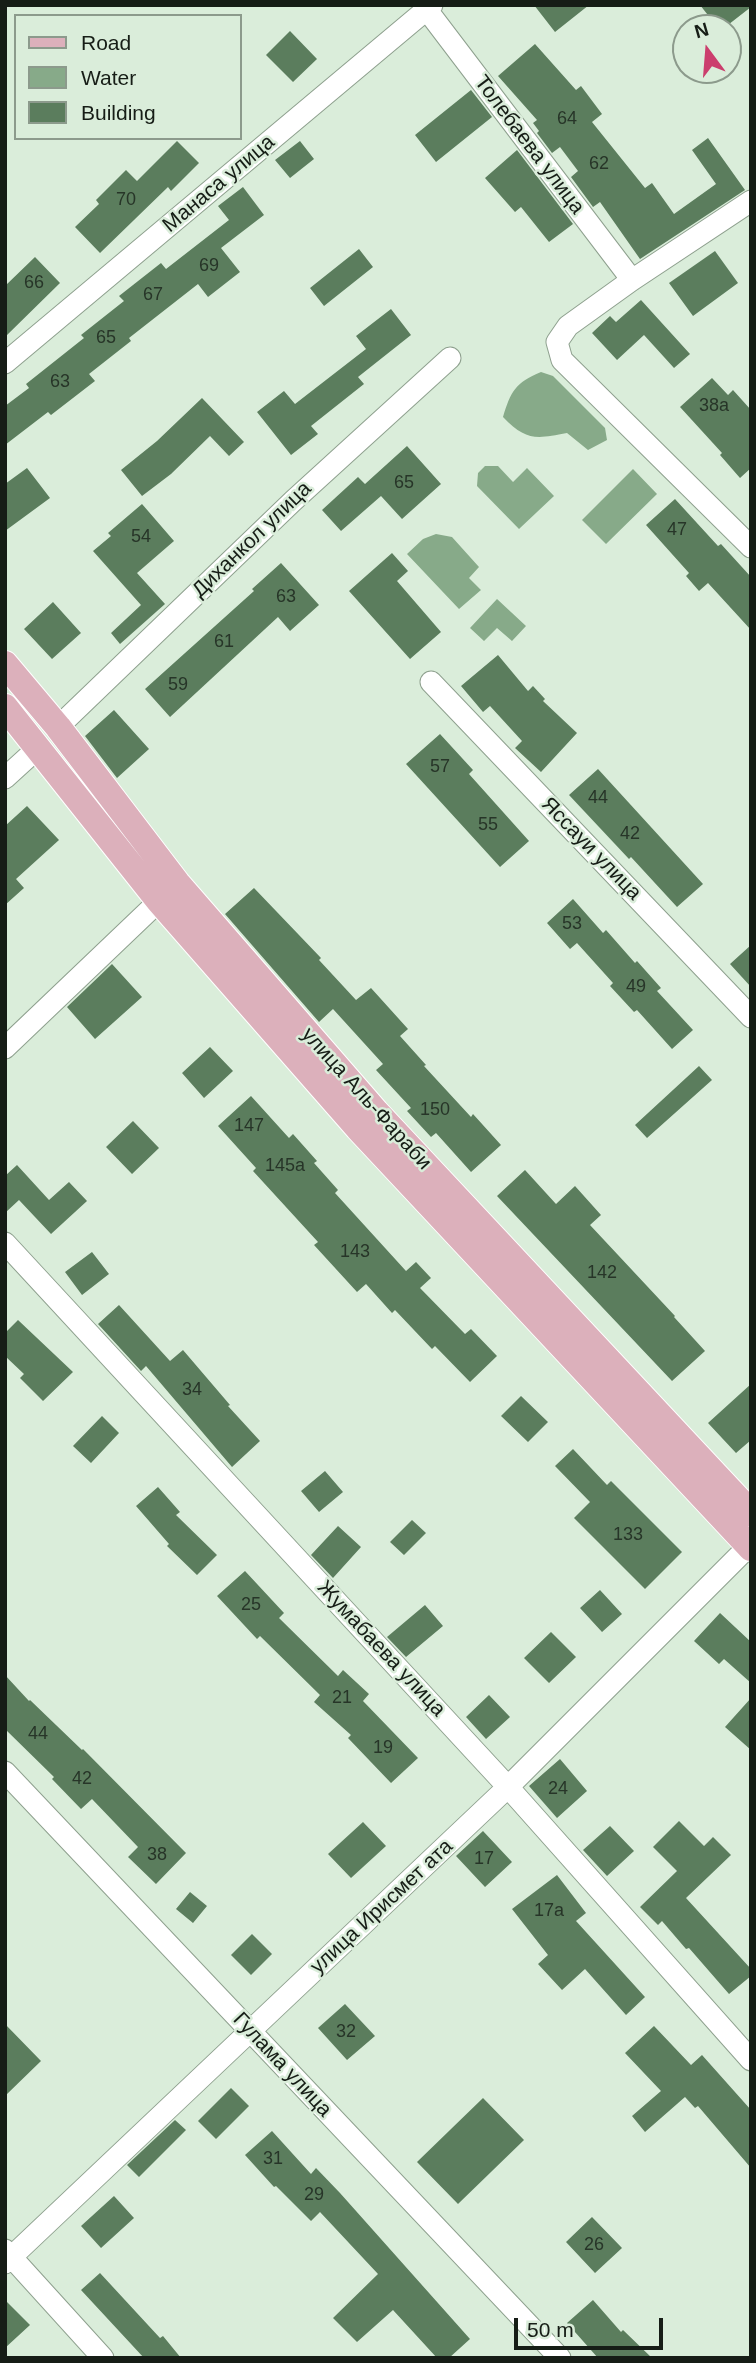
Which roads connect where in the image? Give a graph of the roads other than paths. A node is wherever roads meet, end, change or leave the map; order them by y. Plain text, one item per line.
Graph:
1 (430, 8) edge
2 (751, 201) edge
3 (632, 280) junction
4 (450, 358) dead end
5 (5, 363) edge
6 (751, 547) edge
7 (5, 664) edge
8 (431, 682) dead end
9 (5, 707) edge
10 (58, 727) junction
11 (39, 747) junction
12 (5, 778) edge
13 (159, 901) junction
14 (751, 1017) edge
15 (5, 1048) edge
16 (5, 1243) edge
17 (751, 1513) edge
18 (750, 1546) edge
19 (5, 1772) edge
20 (509, 1787) junction
21 (250, 2031) junction
22 (751, 2060) edge
23 (7, 2257) edge
24 (103, 2358) edge
25 (560, 2358) edge

1 - 3 street, Толебаева улица
1 - 5 street, Манаса улица
2 - 3 street
3 - 6 street
4 - 10 street, Диханкол улица
7 - 10 main road, улица Аль-Фараби
8 - 14 street, Яссауи улица
9 - 11 main road, улица Аль-Фараби
10 - 17 main road, улица Аль-Фараби
11 - 12 street
11 - 13 main road, улица Аль-Фараби
13 - 15 street
13 - 18 main road, улица Аль-Фараби
16 - 20 street, Жумабаева улица
18 - 20 street, улица Ирисмет ата
19 - 21 street, Гулама улица
20 - 21 street, улица Ирисмет ата
20 - 22 street, Жумабаева улица
21 - 23 street, улица Ирисмет ата
21 - 25 street, Гулама улица
23 - 24 street

